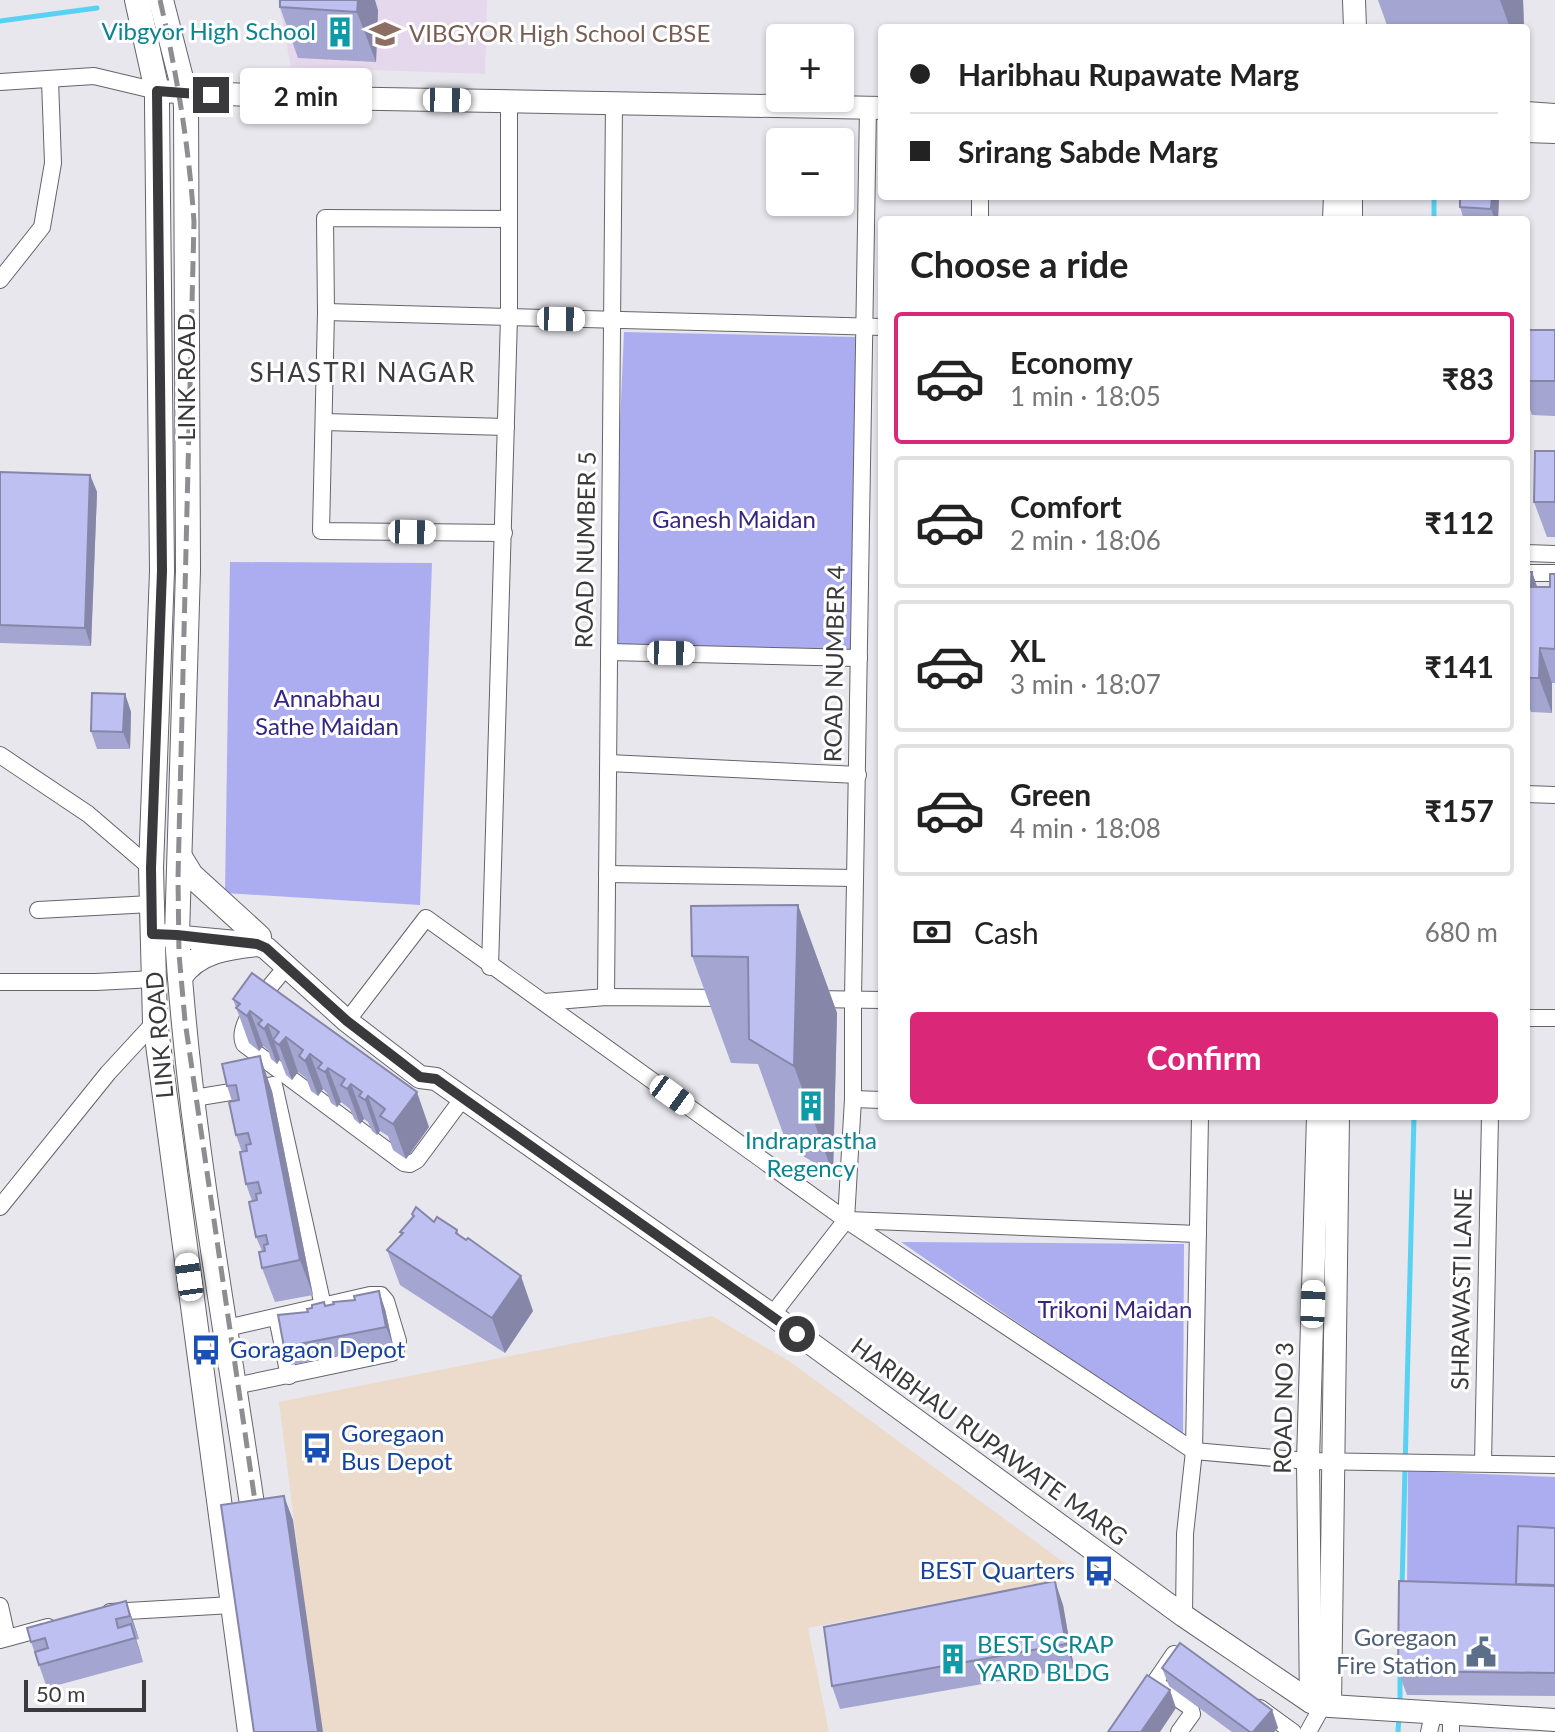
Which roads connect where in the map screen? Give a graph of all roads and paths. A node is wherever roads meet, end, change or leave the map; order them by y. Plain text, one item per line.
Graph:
1 (137, 0) edge
2 (161, 0) edge
3 (50, 80) junction
4 (0, 82) edge
5 (157, 98) junction
6 (185, 100) junction
7 (508, 107) junction
8 (614, 109) junction
9 (875, 114) edge
10 (1530, 114) edge
11 (1553, 123) edge
12 (1530, 130) edge
13 (509, 219) junction
14 (0, 280) edge
15 (326, 312) junction
16 (509, 317) junction
17 (612, 320) junction
18 (864, 327) junction
19 (878, 327) edge
20 (324, 422) junction
21 (506, 427) junction
22 (504, 533) junction
23 (1530, 553) edge
24 (1555, 554) edge
25 (1530, 573) edge
26 (1555, 573) edge
27 (609, 652) junction
28 (859, 658) junction
29 (0, 755) edge
30 (609, 763) junction
31 (858, 775) junction
32 (1530, 794) edge
33 (1555, 795) edge
34 (180, 857) junction
35 (151, 868) junction
36 (607, 874) junction
37 (855, 878) junction
38 (38, 910) dead end
39 (152, 921) junction
40 (177, 930) junction
41 (258, 941) junction
42 (286, 967) junction
43 (490, 967) junction
44 (180, 977) junction
45 (154, 979) junction
46 (0, 982) edge
47 (606, 997) junction
48 (745, 998) edge
49 (791, 998) edge
50 (853, 999) junction
51 (878, 1000) edge
52 (544, 1002) junction
53 (351, 1016) junction
54 (1530, 1018) edge
55 (1555, 1018) edge
56 (155, 1022) junction
57 (279, 1080) junction
58 (194, 1098) junction
59 (463, 1098) junction
60 (853, 1099) junction
61 (878, 1100) edge
62 (1200, 1120) edge
63 (1318, 1120) edge
64 (1338, 1120) edge
65 (1490, 1120) edge
66 (199, 1148) junction
67 (172, 1151) junction
68 (0, 1207) edge
69 (846, 1220) junction
70 (1198, 1234) junction
71 (323, 1306) junction
72 (772, 1315) junction
73 (277, 1318) junction
74 (228, 1331) junction
75 (198, 1340) junction
76 (289, 1376) junction
77 (235, 1386) junction
78 (1194, 1451) junction
79 (1308, 1461) junction
80 (1332, 1462) junction
81 (1483, 1463) junction
82 (1555, 1465) edge
83 (259, 1551) edge
84 (232, 1605) junction
85 (91, 1614) edge
86 (1, 1615) edge
87 (1184, 1616) junction
88 (63, 1622) edge
89 (4, 1639) edge
90 (1187, 1655) edge
91 (1154, 1682) junction
92 (1246, 1698) edge
93 (1321, 1704) junction
94 (1555, 1720) edge
95 (1441, 1722) edge
96 (250, 1732) edge
97 (1121, 1732) edge
98 (1179, 1732) edge
99 (1293, 1732) edge
100 (1308, 1732) edge

1 - 5 main road, LINK ROAD
2 - 6 main road, LINK ROAD
3 - 4 street
3 - 5 street
3 - 14 street
5 - 6 street
5 - 35 main road, LINK ROAD
6 - 7 street
6 - 34 main road, LINK ROAD
7 - 8 street
7 - 13 street
8 - 9 street
8 - 17 street, ROAD NUMBER 5
9 - 18 street, ROAD NUMBER 4
10 - 11 street
11 - 12 street
13 - 15 street
13 - 16 street
15 - 16 street
15 - 20 street
16 - 17 street
16 - 21 street
17 - 18 street
17 - 27 street, ROAD NUMBER 5
18 - 19 street
18 - 28 street, ROAD NUMBER 4
20 - 21 street
20 - 22 street
21 - 22 street
22 - 43 street
23 - 24 street
25 - 26 street
27 - 28 street
27 - 30 street, ROAD NUMBER 5
28 - 31 street, ROAD NUMBER 4
29 - 35 street
30 - 31 street
30 - 36 street, ROAD NUMBER 5
31 - 37 street, ROAD NUMBER 4
32 - 33 street
34 - 40 main road, LINK ROAD
34 - 41 main road
35 - 39 main road, LINK ROAD
36 - 37 street
36 - 47 street, ROAD NUMBER 5
37 - 50 street, ROAD NUMBER 4
38 - 39 street
39 - 40 street
39 - 45 main road, LINK ROAD
40 - 41 street
40 - 44 main road, LINK ROAD
41 - 42 street, HARIBHAU RUPAWATE MARG
41 - 44 main road
41 - 53 street
42 - 53 street, HARIBHAU RUPAWATE MARG
42 - 57 street
43 - 52 street
43 - 53 street
44 - 58 main road, LINK ROAD
45 - 46 street
45 - 56 main road, LINK ROAD
47 - 48 street
47 - 52 street
49 - 50 street
50 - 51 street
50 - 60 street, ROAD NUMBER 4
52 - 69 street
53 - 59 street, HARIBHAU RUPAWATE MARG
54 - 55 street
56 - 67 main road, LINK ROAD
56 - 68 street
57 - 58 street
57 - 59 street
57 - 71 street
58 - 66 main road, LINK ROAD
59 - 72 street, HARIBHAU RUPAWATE MARG
60 - 61 street
60 - 69 street, ROAD NUMBER 4
62 - 70 street
63 - 79 street, ROAD NO 3
64 - 80 street
65 - 81 street, SHRAWASTI LANE
66 - 67 main road
66 - 74 main road, LINK ROAD
67 - 75 main road, LINK ROAD
69 - 70 street
69 - 72 street
69 - 78 street
70 - 78 street
71 - 73 street
71 - 76 street
72 - 87 street, HARIBHAU RUPAWATE MARG
73 - 74 street
73 - 76 street
74 - 75 main road
74 - 77 main road, LINK ROAD
75 - 84 main road, LINK ROAD
76 - 77 street
77 - 83 main road, LINK ROAD
78 - 79 street
78 - 87 street
79 - 80 street
79 - 93 street, ROAD NO 3
80 - 81 street
80 - 93 street
81 - 82 street
84 - 85 street
84 - 96 main road, LINK ROAD
86 - 89 street
87 - 93 street, HARIBHAU RUPAWATE MARG
88 - 89 street
90 - 91 street
91 - 97 street
91 - 98 street
92 - 99 street
93 - 95 street
93 - 100 street
94 - 95 street

